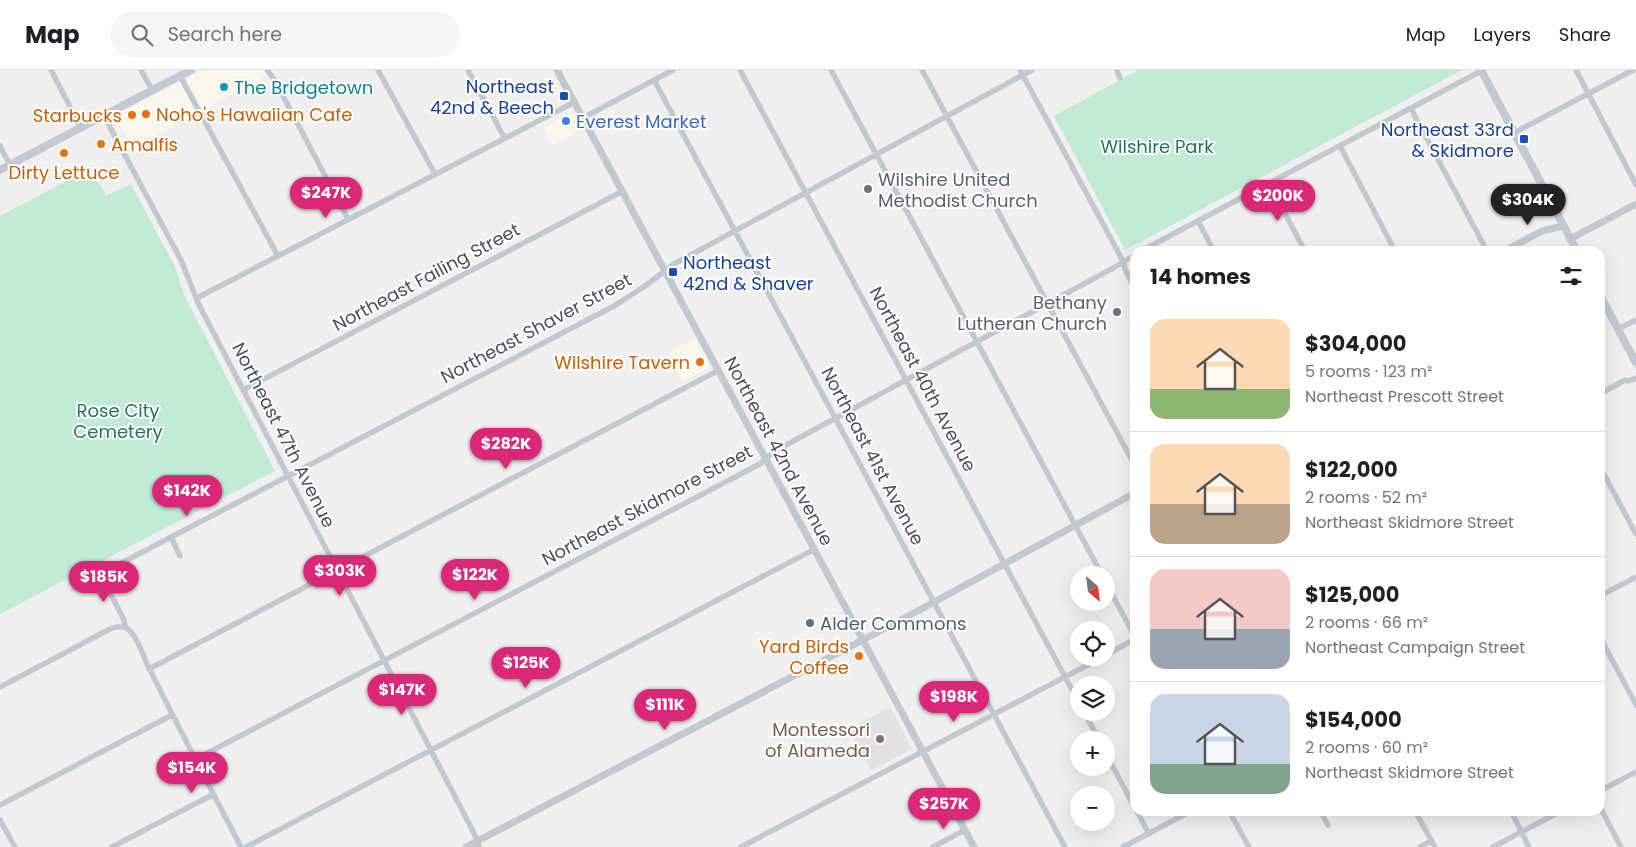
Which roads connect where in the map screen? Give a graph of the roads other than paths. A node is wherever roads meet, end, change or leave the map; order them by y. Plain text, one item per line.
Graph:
1 (51, 70) edge
2 (141, 70) edge
3 (191, 70) edge
4 (267, 70) edge
5 (378, 70) edge
6 (468, 70) edge
7 (557, 70) edge
8 (673, 70) edge
9 (740, 70) edge
10 (831, 70) edge
11 (922, 70) edge
12 (1032, 70) edge
13 (1116, 70) edge
14 (1576, 70) edge
15 (1634, 70) edge
16 (1481, 71) edge
17 (1021, 73) edge
18 (180, 76) junction
19 (1120, 78) dead end
20 (654, 80) junction
21 (152, 90) junction
22 (1588, 94) junction
23 (574, 102) junction
24 (1411, 108) junction
25 (104, 116) junction
26 (947, 117) junction
27 (583, 118) junction
28 (81, 128) junction
29 (1514, 133) junction
30 (504, 137) junction
31 (0, 146) edge
32 (1340, 146) junction
33 (876, 155) junction
34 (10, 165) junction
35 (0, 170) edge
36 (434, 174) junction
37 (1269, 184) junction
38 (1636, 185) edge
39 (622, 191) junction
40 (806, 193) junction
41 (1636, 204) edge
42 (348, 219) junction
43 (1198, 221) junction
44 (1563, 226) junction
45 (735, 231) junction
46 (1570, 239) junction
47 (1150, 246) edge
48 (1211, 246) edge
49 (1301, 246) edge
50 (1392, 246) edge
51 (1483, 246) edge
52 (1513, 246) edge
53 (1574, 246) edge
54 (278, 256) junction
55 (1130, 258) edge
56 (1123, 261) junction
57 (666, 271) junction
58 (1130, 279) edge
59 (196, 298) junction
60 (1047, 303) junction
61 (1605, 305) edge
62 (1636, 320) edge
63 (1618, 329) junction
64 (977, 341) junction
65 (1636, 363) edge
66 (719, 370) junction
67 (1636, 378) edge
68 (906, 380) junction
69 (243, 390) junction
70 (1605, 391) edge
71 (835, 418) junction
72 (1130, 457) edge
73 (766, 458) junction
74 (1605, 475) edge
75 (288, 476) junction
76 (1130, 496) edge
77 (1075, 525) junction
78 (1636, 534) edge
79 (170, 537) junction
80 (815, 549) junction
81 (180, 556) dead end
82 (1004, 564) junction
83 (1097, 566) edge
84 (337, 570) junction
85 (1636, 577) edge
86 (1605, 593) edge
87 (1115, 600) edge
88 (934, 602) junction
89 (126, 627) junction
90 (1130, 629) edge
91 (863, 639) junction
92 (1130, 641) edge
93 (1605, 646) edge
94 (1115, 650) edge
95 (384, 660) junction
96 (1086, 666) edge
97 (149, 669) junction
98 (1065, 677) junction
99 (1070, 686) edge
100 (0, 687) edge
101 (1636, 705) edge
102 (994, 714) junction
103 (172, 715) junction
104 (431, 750) junction
105 (923, 751) junction
106 (196, 759) junction
107 (1115, 771) edge
108 (1636, 772) edge
109 (1605, 788) edge
110 (214, 794) junction
111 (1130, 799) edge
112 (0, 805) edge
113 (1139, 816) edge
114 (1182, 816) edge
115 (1232, 816) edge
116 (1323, 816) edge
117 (1418, 816) edge
118 (1513, 816) edge
119 (1552, 816) edge
120 (1605, 816) edge
121 (0, 820) edge
122 (1328, 825) dead end
123 (965, 830) junction
124 (1522, 832) junction
125 (1149, 834) junction
126 (478, 844) edge
127 (1433, 844) edge
128 (15, 847) edge
129 (112, 847) edge
130 (241, 847) edge
131 (246, 847) edge
132 (466, 847) edge
133 (741, 847) edge
134 (933, 847) edge
135 (974, 847) edge
136 (1065, 847) edge
137 (1123, 847) edge
138 (1248, 847) edge
139 (1420, 847) edge
140 (1493, 847) edge
141 (1530, 847) edge
142 (1621, 847) edge

1 - 28 street
2 - 21 street
3 - 18 main road
4 - 42 street
5 - 36 street
6 - 30 street
7 - 23 street, Northeast 42nd Avenue
8 - 20 street
9 - 40 street, Northeast 40th Avenue
10 - 33 street
11 - 26 street
12 - 17 street, Northeast Shaver Street
13 - 19 street
14 - 22 street
15 - 22 street
16 - 24 street
16 - 29 main road
17 - 26 street, Northeast Shaver Street
17 - 56 street
18 - 21 main road
18 - 54 street
20 - 27 street
20 - 45 street, Northeast 41st Avenue
21 - 25 main road
22 - 29 street
22 - 38 street
23 - 27 street, Northeast 42nd Avenue
23 - 30 street
24 - 32 street
24 - 51 street
25 - 28 main road
25 - 59 street, Northeast 47th Avenue
26 - 33 street, Northeast Shaver Street
26 - 60 street
27 - 39 street, Northeast 42nd Avenue
28 - 34 main road
29 - 44 main road
30 - 36 street
31 - 34 street
32 - 37 street
32 - 50 street
33 - 40 street, Northeast Shaver Street
33 - 64 street
34 - 35 main road
36 - 42 street
37 - 43 street
37 - 49 street
39 - 57 street, Northeast 42nd Avenue
39 - 69 street, Northeast Failing Street
40 - 45 street, Northeast Shaver Street
40 - 68 street, Northeast 40th Avenue
41 - 46 street
42 - 54 street
43 - 47 street
43 - 48 street
44 - 46 main road
44 - 52 street
45 - 57 street, Northeast Shaver Street
45 - 71 street, Northeast 41st Avenue
46 - 53 main road
54 - 59 street
55 - 56 street, Northeast Skidmore Street
56 - 58 street
56 - 60 street, Northeast Skidmore Street
57 - 66 street, Northeast 42nd Avenue
57 - 75 street, Northeast Shaver Street
59 - 69 street, Northeast 47th Avenue
60 - 64 street, Northeast Skidmore Street
60 - 72 street
61 - 63 main road
62 - 63 street
63 - 65 main road
64 - 68 street, Northeast Skidmore Street
64 - 77 street
66 - 73 street, Northeast 42nd Avenue
66 - 84 street
67 - 70 street
68 - 71 street, Northeast Skidmore Street
68 - 82 street, Northeast 40th Avenue
69 - 75 street, Northeast 47th Avenue
71 - 73 street, Northeast Skidmore Street
71 - 88 street, Northeast 41st Avenue
73 - 80 street, Northeast 42nd Avenue
73 - 95 street, Northeast Skidmore Street
74 - 78 street
75 - 79 street, Northeast Shaver Street
75 - 84 street, Northeast 47th Avenue
76 - 77 street
77 - 82 street
77 - 83 street
79 - 81 street
79 - 89 street, Northeast Shaver Street
80 - 91 street, Northeast 42nd Avenue
80 - 104 street
82 - 88 street
82 - 98 street, Northeast 40th Avenue
84 - 95 street, Northeast 47th Avenue
84 - 97 street
85 - 86 street
87 - 90 street
88 - 91 street
88 - 102 street, Northeast 41st Avenue
89 - 97 street
89 - 100 street
91 - 105 street, Northeast 42nd Avenue
91 - 126 street
92 - 94 street
93 - 101 street
95 - 104 street, Northeast 47th Avenue
95 - 106 street, Northeast Skidmore Street
96 - 98 street
97 - 103 street
98 - 99 street, Northeast 40th Avenue
98 - 102 street
102 - 105 street
102 - 136 street, Northeast 41st Avenue
103 - 106 street
103 - 112 street
104 - 126 street, Northeast 47th Avenue
104 - 131 street
105 - 123 street, Northeast 42nd Avenue
105 - 133 street
106 - 110 street
107 - 111 street
108 - 109 street
110 - 129 street
110 - 130 street
113 - 125 street
114 - 125 street
115 - 138 street
116 - 122 street
117 - 127 street
118 - 124 street
119 - 124 street
120 - 142 street
121 - 128 street
123 - 134 street
123 - 135 street, Northeast 42nd Avenue
124 - 140 street
124 - 141 street
125 - 137 street
126 - 132 street
127 - 139 street

